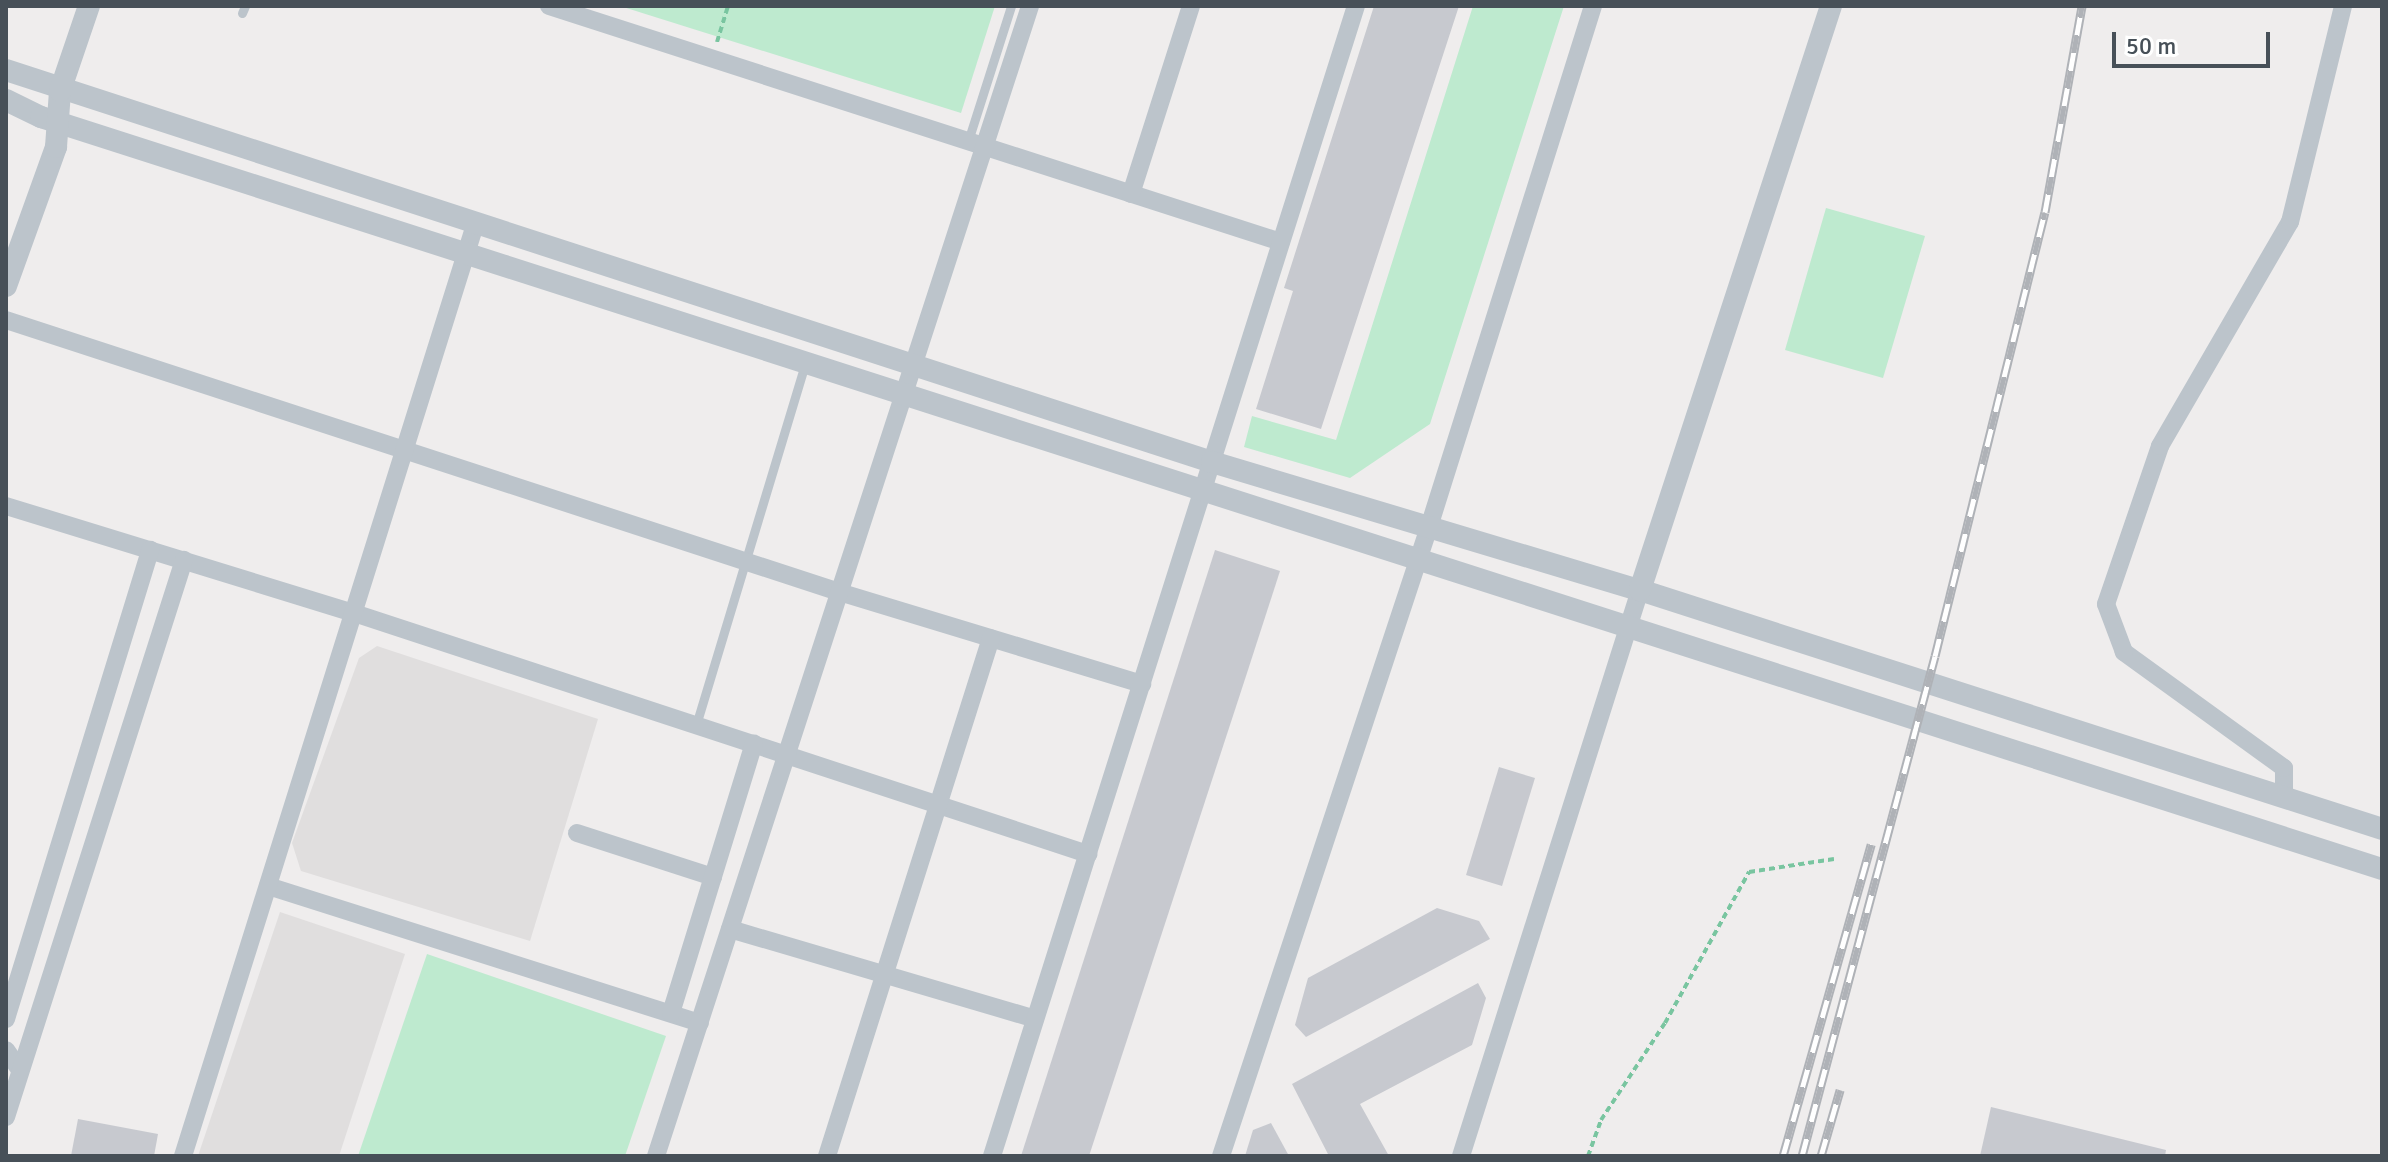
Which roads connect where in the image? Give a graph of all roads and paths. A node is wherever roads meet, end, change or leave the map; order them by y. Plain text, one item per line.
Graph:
1 (89, 6) edge
2 (549, 6) edge
3 (728, 6) edge
4 (1011, 6) edge
5 (1030, 6) edge
6 (1191, 6) edge
7 (1356, 6) edge
8 (1593, 6) edge
9 (1831, 6) edge
10 (2343, 6) edge
11 (711, 58) junction
12 (6, 70) edge
13 (60, 91) junction
14 (6, 100) edge
15 (60, 123) junction
16 (976, 144) junction
17 (1131, 194) junction
18 (475, 225) junction
19 (1281, 242) junction
20 (466, 255) junction
21 (6, 286) edge
22 (6, 320) edge
23 (912, 366) junction
24 (802, 373) dead end
25 (903, 394) junction
26 (404, 450) junction
27 (1212, 462) junction
28 (1203, 492) junction
29 (6, 506) edge
30 (1429, 527) junction
31 (150, 550) junction
32 (184, 560) junction
33 (1417, 560) junction
34 (745, 562) junction
35 (1640, 590) junction
36 (839, 592) junction
37 (354, 613) junction
38 (1628, 628) junction
39 (991, 638) junction
40 (1142, 684) junction
41 (696, 725) junction
42 (754, 744) junction
43 (786, 755) junction
44 (2284, 796) junction
45 (938, 805) junction
46 (2382, 829) edge
47 (577, 833) dead end
48 (1088, 854) junction
49 (1834, 859) dead end
50 (2382, 869) edge
51 (713, 877) junction
52 (268, 886) junction
53 (730, 929) junction
54 (884, 977) junction
55 (671, 1013) junction
56 (6, 1019) edge
57 (1035, 1019) junction
58 (700, 1023) junction
59 (6, 1050) edge
60 (20, 1070) junction
61 (6, 1117) edge
62 (183, 1156) edge
63 (656, 1156) edge
64 (827, 1156) edge
65 (992, 1156) edge
66 (1221, 1156) edge
67 (1461, 1156) edge
68 (1588, 1156) edge

1 - 13 street
2 - 11 street
3 - 11 path
4 - 16 lane
5 - 16 street
6 - 17 street
7 - 19 street
8 - 30 street
9 - 35 street
10 - 44 street
11 - 16 street
12 - 13 street
13 - 15 street
13 - 18 street
14 - 15 street
15 - 20 street
15 - 21 street
16 - 17 street
16 - 23 street
17 - 19 street
18 - 20 street
18 - 23 street
19 - 27 street
20 - 25 street
20 - 26 street
22 - 26 street
23 - 25 street
23 - 27 street
24 - 34 lane
25 - 28 street
25 - 36 street
26 - 34 street
26 - 37 street
27 - 28 street
27 - 30 street
28 - 33 street
28 - 40 street
29 - 31 street
30 - 33 street
30 - 35 street
31 - 32 street
31 - 56 street
32 - 37 street
32 - 60 street
33 - 38 street
33 - 66 street
34 - 36 street
34 - 41 lane
35 - 38 street
35 - 44 street
36 - 39 street
36 - 43 street
37 - 41 street
37 - 52 street
38 - 50 street
38 - 67 street
39 - 40 street
39 - 45 street
40 - 48 street
41 - 42 street
42 - 43 street
42 - 51 street
43 - 45 street
43 - 53 street
44 - 46 street
45 - 48 street
45 - 54 street
47 - 51 street
48 - 57 street
49 - 68 path
51 - 55 street
52 - 55 street
52 - 62 street
53 - 54 street
53 - 58 street
54 - 57 street
54 - 64 street
55 - 58 street
57 - 65 street
58 - 63 street
59 - 60 street
60 - 61 street

